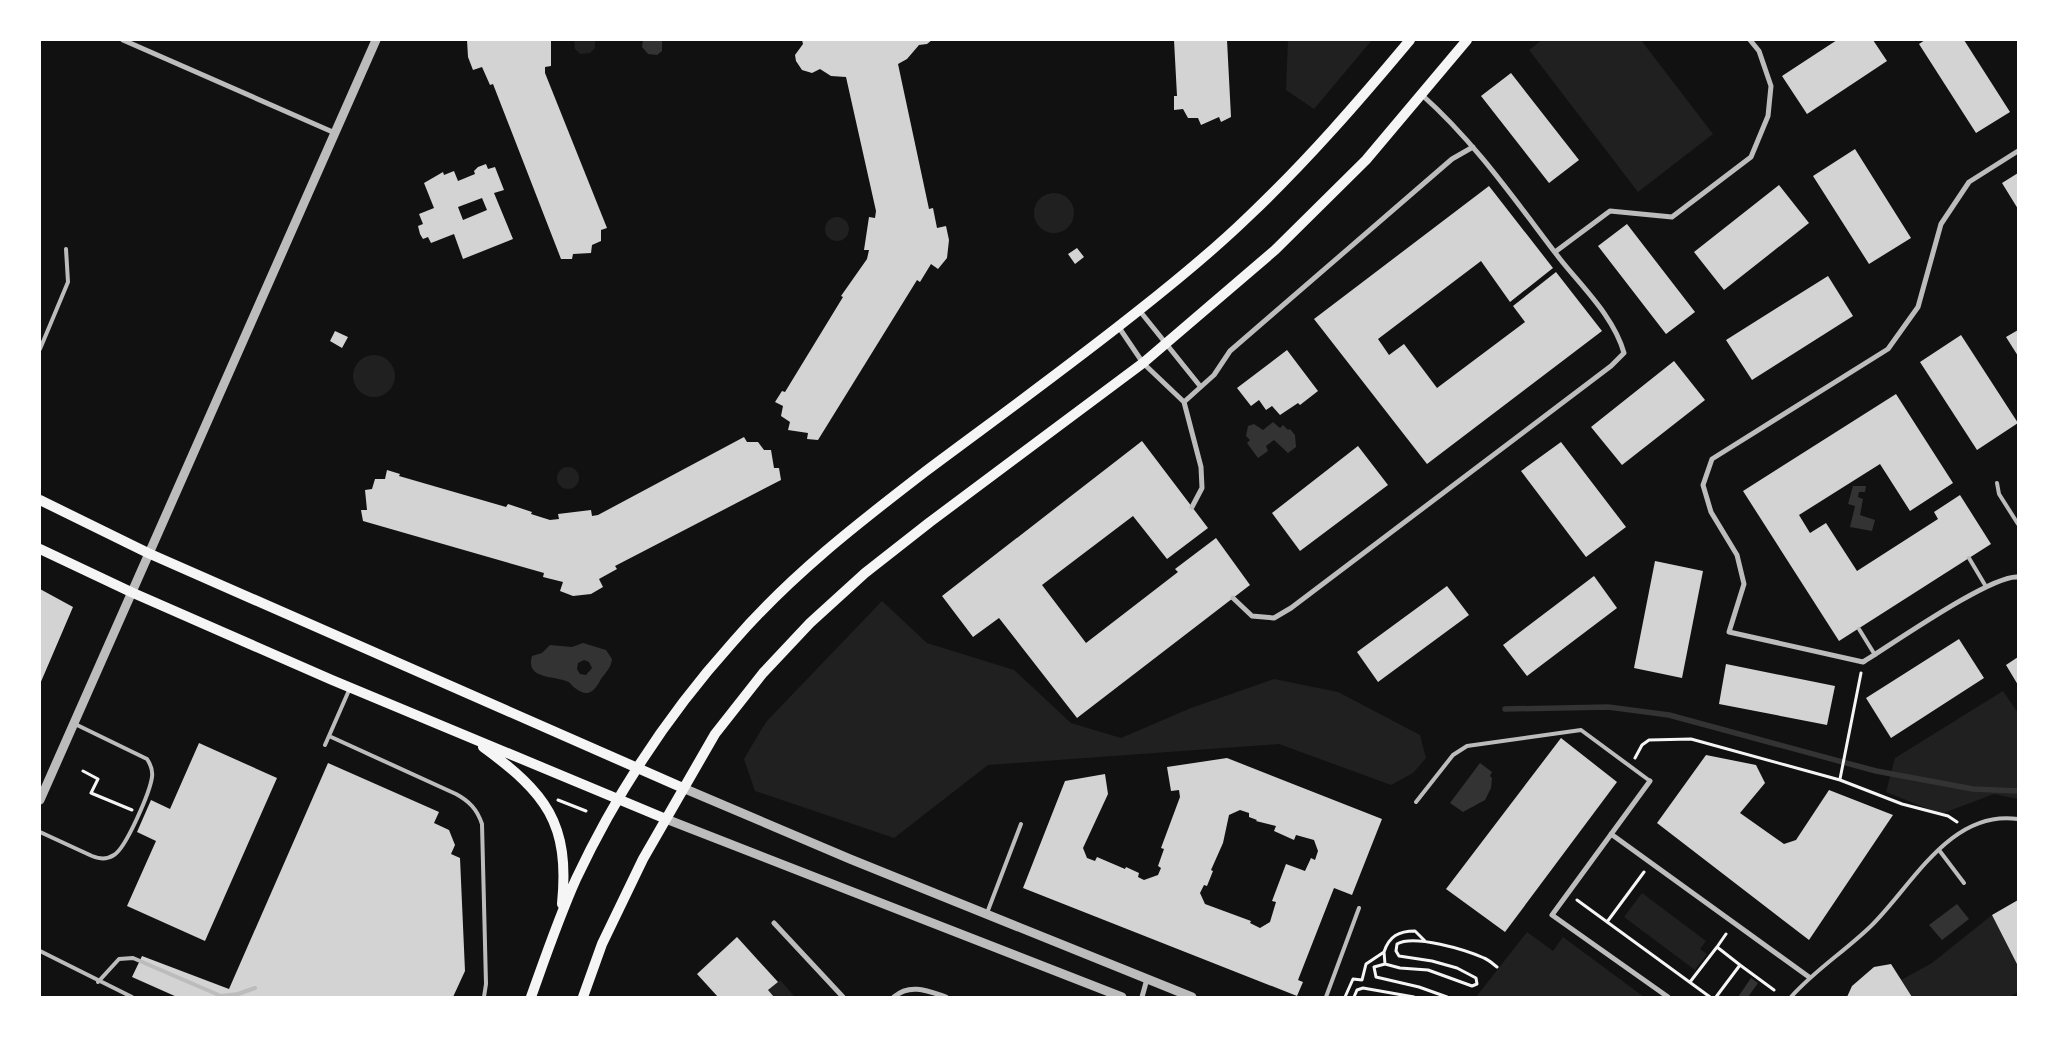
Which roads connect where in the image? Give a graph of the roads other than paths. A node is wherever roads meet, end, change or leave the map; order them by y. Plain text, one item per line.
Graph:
1 (124, 40) edge
2 (376, 40) edge
3 (1410, 40) edge
4 (1467, 40) edge
5 (1750, 40) edge
6 (1422, 95) junction
7 (335, 132) junction
8 (1472, 147) junction
9 (2018, 151) edge
10 (66, 249) dead end
11 (1555, 252) junction
12 (1139, 310) junction
13 (1118, 326) junction
14 (1167, 343) junction
15 (40, 348) edge
16 (1143, 364) junction
17 (1200, 386) junction
18 (1184, 402) junction
19 (1996, 483) dead end
20 (40, 500) edge
21 (1192, 507) dead end
22 (2018, 524) edge
23 (40, 549) edge
24 (148, 552) junction
25 (1969, 558) dead end
26 (2018, 576) edge
27 (1985, 585) junction
28 (131, 592) junction
29 (1233, 598) dead end
30 (1858, 629) dead end
31 (1875, 655) junction
32 (350, 688) junction
33 (74, 723) junction
34 (329, 736) junction
35 (470, 738) junction
36 (325, 745) dead end
37 (638, 767) junction
38 (1650, 781) joint
39 (683, 788) junction
40 (619, 799) junction
41 (40, 800) edge
42 (1416, 802) dead end
43 (666, 819) junction
44 (2018, 819) edge
45 (1022, 824) dead end
46 (40, 832) edge
47 (1611, 834) junction
48 (1939, 850) junction
49 (1964, 883) dead end
50 (1359, 908) dead end
51 (987, 913) junction
52 (561, 914) junction
53 (774, 923) dead end
54 (40, 951) edge
55 (1809, 977) junction
56 (1147, 979) junction
57 (98, 982) junction
58 (256, 988) dead end
59 (132, 997) edge
60 (484, 997) edge
61 (531, 997) edge
62 (583, 997) edge
63 (843, 997) edge
64 (894, 997) edge
65 (946, 997) edge
66 (1122, 997) edge
67 (1142, 997) edge
68 (1192, 997) edge
69 (1326, 997) edge
70 (1668, 997) edge
71 (1791, 997) edge

1 - 7 street
2 - 7 street
3 - 12 main road
4 - 6 main road
5 - 11 street
6 - 8 street
6 - 14 main road
7 - 24 street
8 - 11 street
8 - 17 street
9 - 31 street
10 - 15 lane
11 - 29 street
12 - 13 main road
12 - 14 street
13 - 16 street
13 - 37 main road
14 - 16 main road
14 - 17 street
16 - 18 street
16 - 39 main road
17 - 18 street
18 - 21 street
19 - 22 lane
20 - 24 main road
23 - 28 main road
24 - 28 street
24 - 37 main road
25 - 27 lane
26 - 27 street
27 - 31 street
28 - 32 main road
28 - 33 street
30 - 31 lane
32 - 34 lane
32 - 35 main road
33 - 41 street
33 - 46 lane
34 - 36 lane
34 - 60 lane
35 - 40 main road
35 - 52 main road
37 - 39 main road
37 - 40 main road
38 - 42 lane
38 - 47 street
39 - 43 main road
39 - 51 street
40 - 43 main road
40 - 52 main road
43 - 62 main road
43 - 66 street
44 - 48 lane
45 - 51 lane
47 - 55 street
47 - 70 street
48 - 49 lane
48 - 55 lane
50 - 69 lane
51 - 56 street
52 - 61 main road
53 - 63 street
54 - 57 lane
55 - 71 lane
56 - 67 street
56 - 68 street
57 - 58 lane
57 - 59 lane
64 - 65 street

